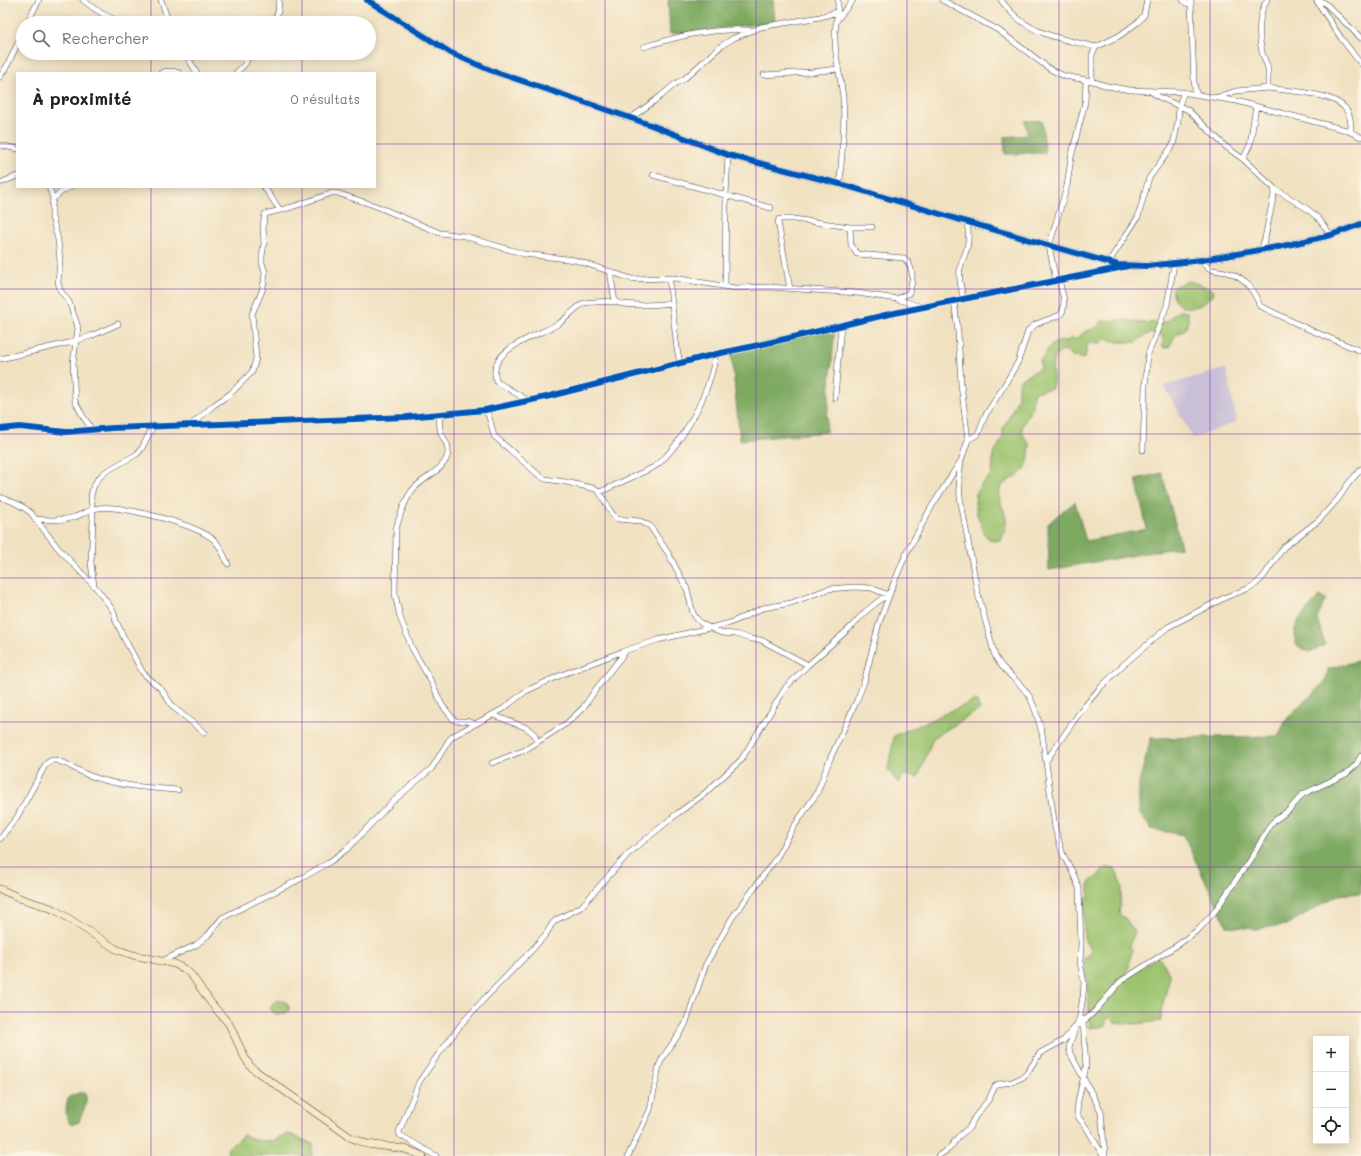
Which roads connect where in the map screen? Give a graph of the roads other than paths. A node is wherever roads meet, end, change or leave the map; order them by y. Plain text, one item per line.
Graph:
1 (39, 0) edge
2 (83, 0) edge
3 (161, 0) edge
4 (280, 0) edge
5 (367, 0) edge
6 (838, 0) edge
7 (853, 0) edge
8 (942, 0) edge
9 (1001, 0) edge
10 (1147, 0) edge
11 (1183, 0) edge
12 (1267, 0) edge
13 (1318, 0) edge
14 (1324, 1) edge
15 (1190, 2) edge
16 (837, 12) junction
17 (31, 16) edge
18 (105, 16) edge
19 (166, 16) edge
20 (276, 16) edge
21 (836, 21) junction
22 (751, 30) junction
23 (1361, 38) edge
24 (16, 47) edge
25 (644, 47) dead end
26 (1096, 47) junction
27 (189, 60) edge
28 (247, 60) edge
29 (1361, 64) edge
30 (838, 69) junction
31 (163, 72) edge
32 (177, 72) edge
33 (196, 72) edge
34 (237, 72) edge
35 (764, 75) dead end
36 (0, 77) edge
37 (1089, 81) junction
38 (1268, 88) junction
39 (1150, 91) junction
40 (1184, 92) junction
41 (1196, 94) junction
42 (1215, 98) junction
43 (1179, 105) junction
44 (1256, 106) junction
45 (631, 118) junction
46 (1351, 132) junction
47 (1361, 137) edge
48 (0, 145) edge
49 (16, 149) edge
50 (728, 155) junction
51 (1243, 159) junction
52 (653, 175) dead end
53 (16, 176) edge
54 (0, 182) edge
55 (840, 184) junction
56 (49, 188) edge
57 (68, 188) edge
58 (265, 188) edge
59 (1276, 189) junction
60 (726, 196) junction
61 (53, 199) junction
62 (771, 208) dead end
63 (280, 210) junction
64 (967, 222) junction
65 (1361, 224) edge
66 (850, 227) junction
67 (872, 227) dead end
68 (1331, 235) junction
69 (1050, 246) junction
70 (1261, 250) junction
71 (1202, 260) junction
72 (1108, 263) junction
73 (1174, 264) junction
74 (1128, 266) junction
75 (610, 271) junction
76 (669, 278) junction
77 (1058, 281) junction
78 (726, 286) junction
79 (790, 289) junction
80 (963, 298) junction
81 (898, 299) junction
82 (954, 300) junction
83 (615, 302) junction
84 (672, 303) junction
85 (922, 307) junction
86 (118, 324) dead end
87 (841, 325) junction
88 (76, 340) junction
89 (1361, 351) edge
90 (716, 354) junction
91 (0, 359) edge
92 (680, 364) junction
93 (835, 398) dead end
94 (529, 401) junction
95 (485, 410) junction
96 (439, 415) junction
97 (191, 424) junction
98 (153, 426) junction
99 (0, 429) edge
100 (92, 429) junction
101 (968, 440) junction
102 (1143, 450) dead end
103 (961, 461) junction
104 (1361, 469) edge
105 (600, 492) junction
106 (0, 497) edge
107 (92, 510) junction
108 (35, 519) junction
109 (228, 564) dead end
110 (94, 586) junction
111 (888, 593) junction
112 (710, 628) junction
113 (627, 650) junction
114 (808, 664) junction
115 (493, 715) junction
116 (476, 724) junction
117 (205, 732) dead end
118 (537, 743) junction
119 (1361, 756) edge
120 (1046, 761) junction
121 (492, 763) dead end
122 (178, 790) dead end
123 (0, 839) edge
124 (0, 889) edge
125 (161, 962) junction
126 (1083, 996) junction
127 (1083, 1022) junction
128 (1076, 1026) junction
129 (1084, 1076) junction
130 (423, 1156) edge
131 (436, 1156) edge
132 (628, 1156) edge
133 (938, 1156) edge
134 (1104, 1156) edge

1 - 17 street
2 - 18 street
3 - 19 street
4 - 20 street
5 - 45 street
6 - 16 street
7 - 21 street
8 - 37 street
9 - 26 street
10 - 26 street
11 - 15 street
12 - 38 street
13 - 14 street
13 - 29 street
14 - 23 street
15 - 41 street
16 - 21 street
16 - 22 street
21 - 30 street
22 - 25 street
22 - 45 street
24 - 36 street
26 - 37 street
27 - 33 street
28 - 34 street
30 - 35 street
30 - 55 street
31 - 32 street
37 - 39 street
37 - 69 street
38 - 42 street
38 - 46 street
39 - 40 street
39 - 43 street
40 - 41 street
40 - 43 street
41 - 42 street
42 - 44 street
43 - 51 street
43 - 72 street
44 - 46 street
44 - 51 street
45 - 50 street
46 - 47 street
48 - 49 street
50 - 55 street
50 - 60 street
51 - 59 street
52 - 60 street
53 - 54 street
55 - 64 street
56 - 61 street
57 - 61 street
58 - 63 street
59 - 68 street
59 - 70 street
60 - 62 street
60 - 78 street
61 - 88 street
63 - 75 street
63 - 97 street
64 - 69 street
64 - 80 street
65 - 68 street
66 - 67 street
66 - 79 street
66 - 81 street
68 - 70 street
69 - 72 street
69 - 77 street
70 - 71 street
71 - 73 street
71 - 89 street
72 - 74 street
73 - 74 street
73 - 102 street
74 - 77 street
75 - 76 street
75 - 83 street
76 - 78 street
76 - 84 street
77 - 80 street
77 - 101 street
78 - 79 street
79 - 81 street
80 - 82 street
81 - 85 street
82 - 85 street
82 - 101 street
83 - 84 street
83 - 94 street
84 - 92 street
85 - 87 street
86 - 88 street
87 - 90 street
87 - 93 street
88 - 91 street
88 - 100 street
90 - 92 street
90 - 105 street
92 - 94 street
94 - 95 street
95 - 96 street
95 - 105 street
96 - 97 street
96 - 116 street
97 - 98 street
98 - 100 street
98 - 107 street
99 - 100 street
101 - 103 street
103 - 111 street
103 - 120 street
104 - 120 street
105 - 112 street
106 - 108 street
107 - 108 street
107 - 109 street
107 - 110 street
108 - 110 street
110 - 117 street
111 - 112 street
111 - 114 street
111 - 132 street
112 - 113 street
112 - 114 street
113 - 115 street
113 - 118 street
114 - 131 street
115 - 116 street
115 - 118 street
116 - 125 street
118 - 121 street
119 - 127 street
120 - 126 street
122 - 123 street
124 - 125 street
125 - 130 street
126 - 127 street
126 - 128 street
127 - 128 street
127 - 129 street
128 - 129 street
128 - 133 street
129 - 134 street
129 - 134 street

